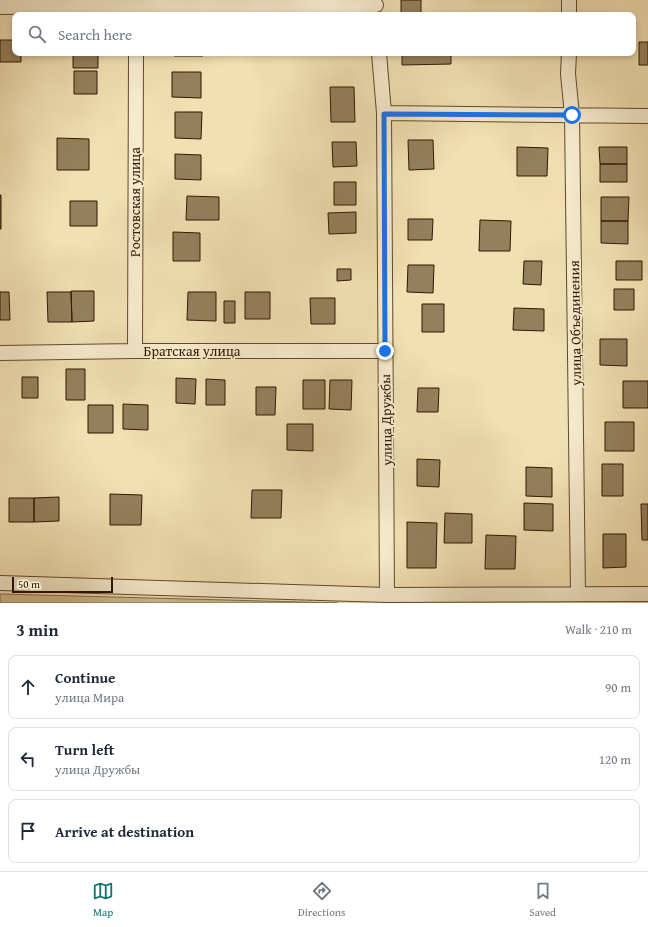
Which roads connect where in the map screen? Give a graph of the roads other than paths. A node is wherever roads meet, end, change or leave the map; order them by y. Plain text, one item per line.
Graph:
1 (569, 0) edge
2 (0, 7) edge
3 (376, 7) edge
4 (136, 10) edge
5 (569, 12) edge
6 (136, 56) edge
7 (379, 56) edge
8 (569, 56) edge
9 (384, 114) junction
10 (572, 115) junction
11 (648, 116) edge
12 (135, 351) junction
13 (385, 351) junction
14 (0, 354) edge
15 (0, 582) edge
16 (578, 594) junction
17 (648, 594) edge
18 (387, 595) junction

1 - 5 street
2 - 4 street
3 - 4 street
6 - 12 street, Ростовская улица
7 - 9 street, улица Дружбы
8 - 10 street, улица Объединения
9 - 10 street
9 - 13 street, улица Дружбы
10 - 11 street
10 - 16 street, улица Объединения
12 - 13 street, Братская улица
12 - 14 street, Братская улица
13 - 18 street, улица Дружбы
15 - 18 street
16 - 17 street
16 - 18 street

